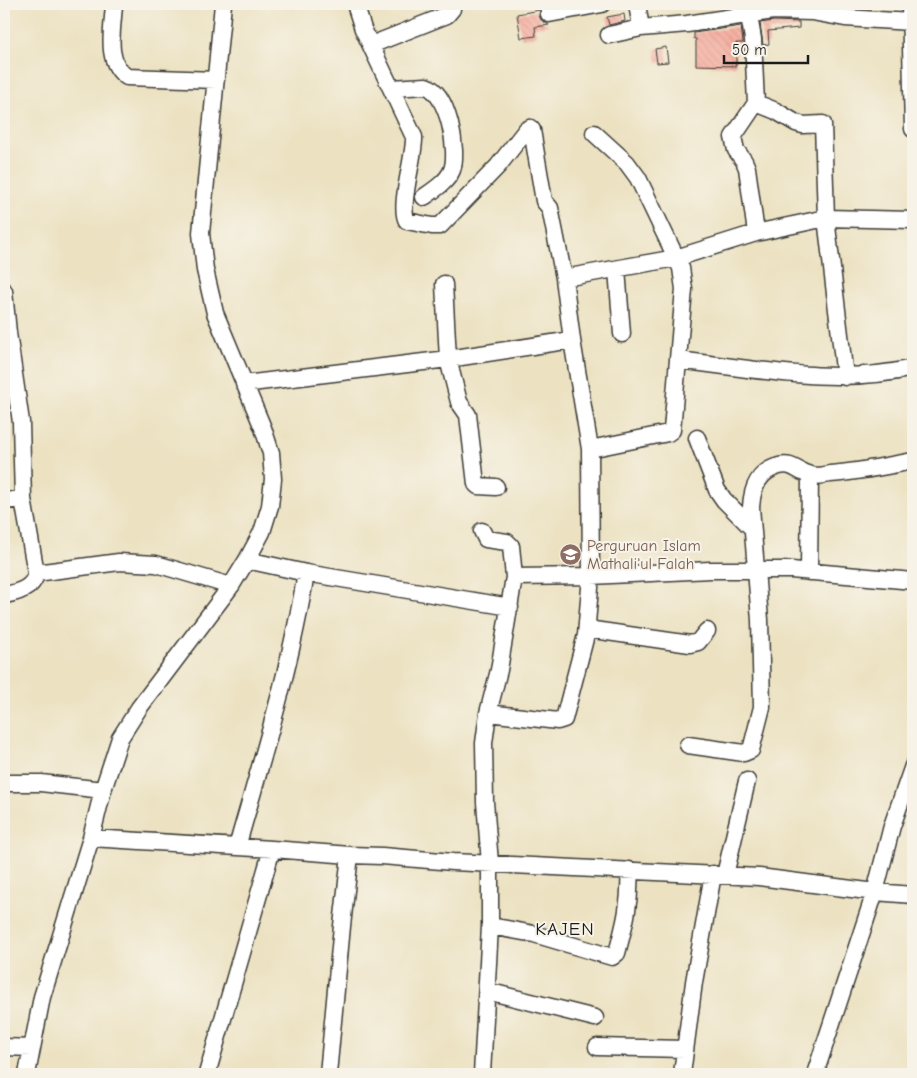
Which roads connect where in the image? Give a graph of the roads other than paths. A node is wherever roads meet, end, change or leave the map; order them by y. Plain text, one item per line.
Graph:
1 (114, 4) edge
2 (224, 4) edge
3 (355, 4) edge
4 (452, 4) edge
5 (602, 4) edge
6 (637, 4) edge
7 (910, 4) edge
8 (748, 9) edge
9 (549, 14) dead end
10 (911, 22) junction
11 (641, 28) junction
12 (609, 34) dead end
13 (371, 45) junction
14 (912, 46) edge
15 (216, 80) junction
16 (391, 88) junction
17 (756, 103) junction
18 (913, 128) edge
19 (594, 133) dead end
20 (424, 197) dead end
21 (826, 218) junction
22 (913, 220) edge
23 (756, 233) junction
24 (676, 258) junction
25 (617, 269) junction
26 (564, 278) junction
27 (444, 284) dead end
28 (4, 291) edge
29 (622, 334) dead end
30 (572, 340) junction
31 (448, 359) junction
32 (678, 360) junction
33 (913, 368) edge
34 (845, 377) junction
35 (244, 384) junction
36 (697, 438) dead end
37 (590, 449) junction
38 (913, 461) edge
39 (810, 476) junction
40 (496, 487) dead end
41 (24, 499) junction
42 (4, 501) edge
43 (752, 528) junction
44 (482, 531) dead end
45 (247, 560) junction
46 (755, 570) junction
47 (306, 572) junction
48 (809, 572) junction
49 (36, 573) junction
50 (591, 576) junction
51 (514, 577) junction
52 (913, 581) edge
53 (231, 586) junction
54 (4, 595) edge
55 (510, 607) junction
56 (586, 629) junction
57 (707, 630) dead end
58 (488, 713) junction
59 (688, 745) dead end
60 (913, 766) edge
61 (747, 781) dead end
62 (4, 784) edge
63 (103, 790) junction
64 (91, 838) junction
65 (237, 847) junction
66 (272, 849) junction
67 (350, 855) junction
68 (490, 863) junction
69 (629, 870) junction
70 (719, 875) junction
71 (875, 892) junction
72 (913, 896) edge
73 (490, 926) junction
74 (487, 991) junction
75 (595, 1018) dead end
76 (4, 1047) edge
77 (597, 1047) dead end
78 (31, 1048) junction
79 (685, 1049) junction
80 (27, 1074) edge
81 (207, 1074) edge
82 (328, 1074) edge
83 (482, 1074) edge
84 (682, 1074) edge
85 (815, 1074) edge

1 - 15 street
2 - 15 street
3 - 13 street
4 - 13 street
5 - 9 street
6 - 11 street
7 - 10 street
8 - 10 street
8 - 11 street
8 - 17 street
10 - 14 street
11 - 12 street
13 - 16 street
14 - 18 street
15 - 35 street
16 - 20 street
16 - 26 street
17 - 21 street
17 - 23 street
19 - 24 street
21 - 22 street
21 - 23 street
21 - 34 street
23 - 24 street
24 - 25 street
24 - 32 street
25 - 26 street
25 - 29 street
26 - 30 street
27 - 31 street
28 - 41 street
30 - 31 street
30 - 37 street
31 - 35 street
31 - 40 street
32 - 34 street
32 - 37 street
33 - 34 street
35 - 45 street
36 - 43 street
37 - 50 street
38 - 39 street
39 - 43 street
39 - 48 street
41 - 42 street
41 - 49 street
43 - 46 street
44 - 51 street
45 - 47 street
45 - 53 street
46 - 48 street
46 - 50 street
46 - 59 street
47 - 55 street
47 - 65 street
48 - 52 street
49 - 53 street
49 - 54 street
50 - 51 street
50 - 56 street
51 - 55 street
53 - 63 street
55 - 58 street
56 - 57 street
56 - 58 street
58 - 68 street
60 - 71 street
61 - 70 street
62 - 63 street
63 - 64 street
64 - 65 street
64 - 78 street
65 - 66 street
66 - 67 street
66 - 81 street
67 - 68 street
67 - 82 street
68 - 69 street
68 - 73 street
69 - 70 street
69 - 73 street
70 - 71 street
70 - 79 street
71 - 72 street
71 - 85 street
73 - 74 street
74 - 75 street
74 - 83 street
76 - 78 street
77 - 79 street
78 - 80 street
79 - 84 street

